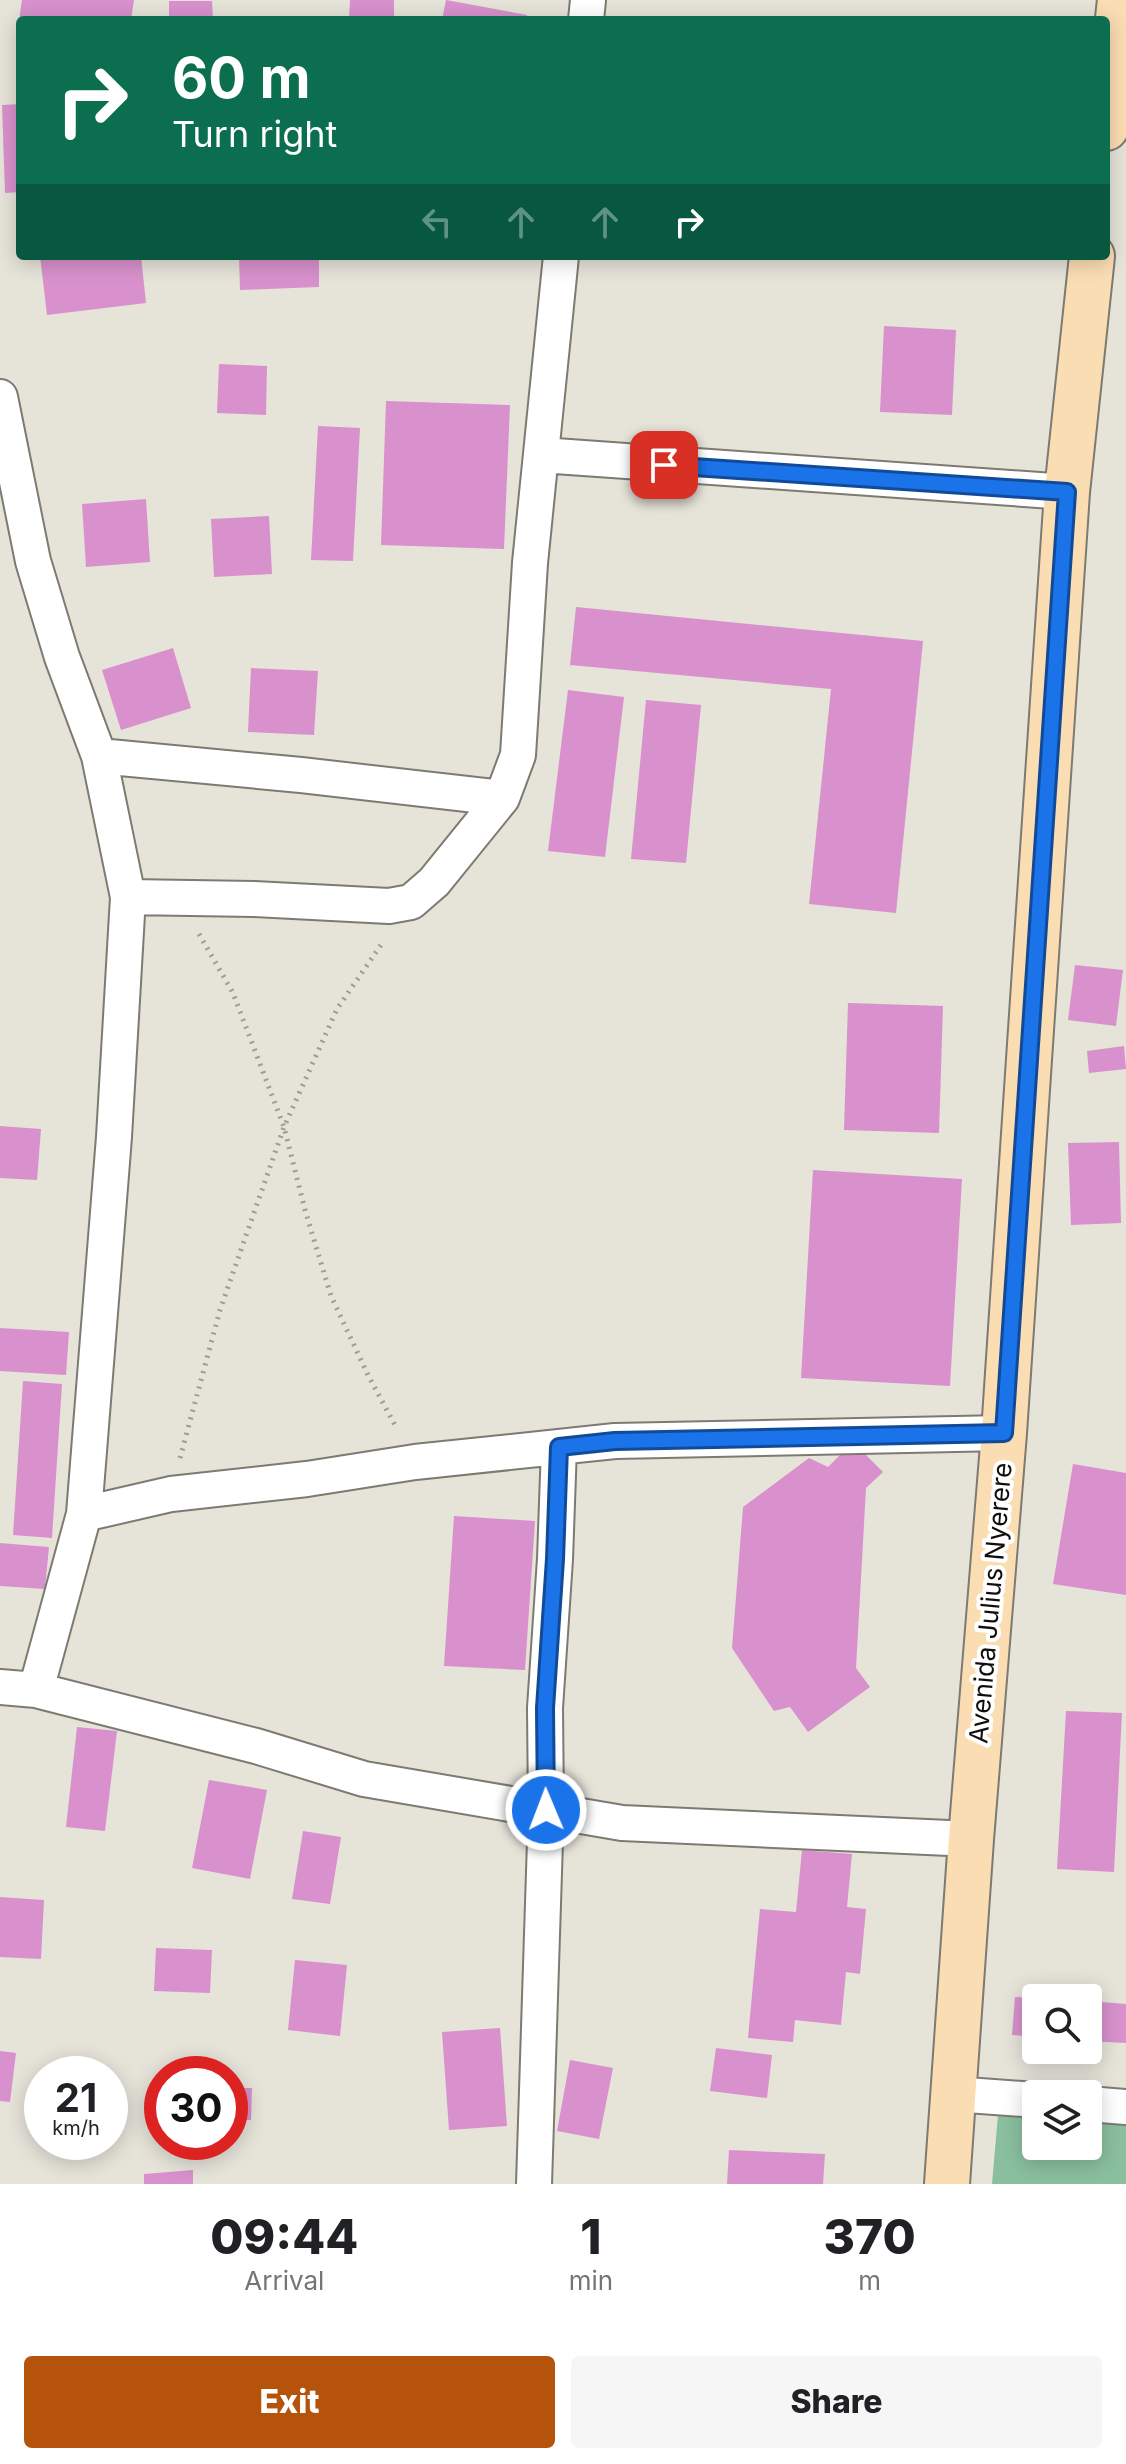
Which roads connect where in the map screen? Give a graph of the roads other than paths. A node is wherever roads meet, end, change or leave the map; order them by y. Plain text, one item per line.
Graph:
1 (1120, 0) edge
2 (1110, 91) edge
3 (561, 260) edge
4 (1092, 260) edge
5 (0, 397) edge
6 (541, 455) junction
7 (1067, 492) junction
8 (99, 756) junction
9 (502, 798) junction
10 (144, 898) junction
11 (1004, 1433) junction
12 (559, 1447) junction
13 (84, 1514) junction
14 (0, 1687) edge
15 (36, 1690) junction
16 (546, 1810) junction
17 (971, 1839) junction
18 (953, 2094) junction
19 (1022, 2099) edge
20 (1102, 2105) edge
21 (1126, 2107) edge
22 (534, 2184) edge
23 (947, 2184) edge

1 - 2 street
3 - 6 street
4 - 7 street, Avenida Julius Nyerere
5 - 8 street
6 - 7 street
6 - 9 street
7 - 11 street, Avenida Julius Nyerere
8 - 9 street
8 - 10 street
9 - 10 street
10 - 13 street
11 - 12 street
11 - 17 street, Avenida Julius Nyerere
12 - 13 street
12 - 16 street
13 - 15 street
14 - 15 street
15 - 16 street
16 - 17 street
16 - 22 street
17 - 18 street, Avenida Julius Nyerere
18 - 19 street
18 - 23 street, Avenida Julius Nyerere
20 - 21 street

